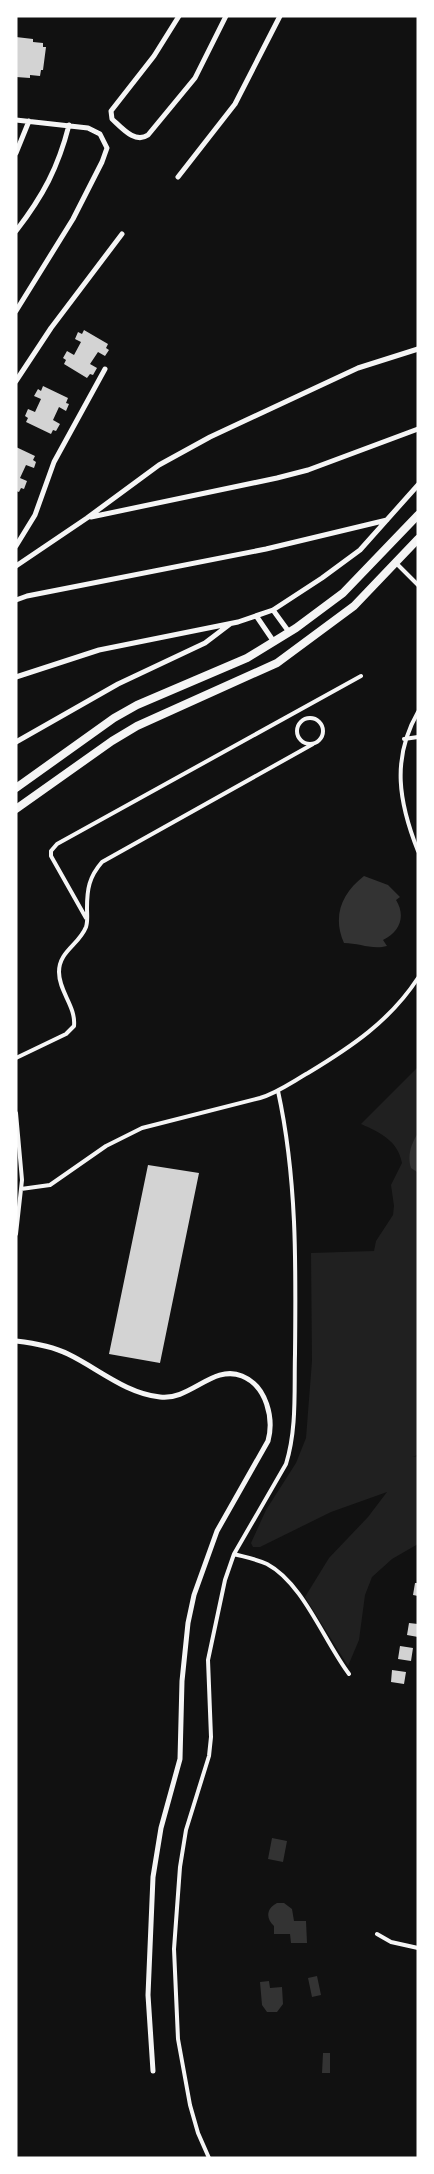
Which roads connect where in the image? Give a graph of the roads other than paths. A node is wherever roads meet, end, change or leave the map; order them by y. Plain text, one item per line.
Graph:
1 (179, 16) edge
2 (226, 16) edge
3 (280, 16) edge
4 (16, 120) edge
5 (29, 121) junction
6 (69, 125) junction
7 (16, 154) edge
8 (178, 177) dead end
9 (16, 231) edge
10 (122, 234) dead end
11 (16, 311) edge
12 (418, 349) edge
13 (105, 369) dead end
14 (16, 381) edge
15 (418, 429) edge
16 (418, 484) edge
17 (418, 515) edge
18 (87, 518) junction
19 (388, 520) junction
20 (418, 539) edge
21 (16, 546) edge
22 (395, 562) junction
23 (16, 566) edge
24 (418, 585) edge
25 (16, 600) edge
26 (273, 610) junction
27 (257, 617) junction
28 (230, 624) junction
29 (289, 632) junction
30 (274, 642) junction
31 (360, 676) dead end
32 (16, 677) edge
33 (418, 712) edge
34 (418, 737) edge
35 (404, 739) junction
36 (16, 742) edge
37 (313, 744) junction
38 (16, 788) edge
39 (16, 809) edge
40 (418, 852) edge
41 (87, 920) junction
42 (418, 978) edge
43 (16, 1058) edge
44 (278, 1091) junction
45 (16, 1113) edge
46 (21, 1190) junction
47 (16, 1234) edge
48 (16, 1340) edge
49 (234, 1554) junction
50 (349, 1674) dead end
51 (377, 1934) dead end
52 (418, 1948) edge
53 (153, 2071) dead end
54 (209, 2158) edge

1 - 2 street
3 - 8 street
4 - 5 street
5 - 6 street
5 - 7 street
6 - 9 street
6 - 11 street
10 - 14 street
12 - 18 street
13 - 21 street
15 - 18 street
16 - 19 street
17 - 29 main road
18 - 23 street
19 - 25 street
19 - 26 street
20 - 22 main road
22 - 24 street
22 - 39 main road
26 - 27 street
26 - 29 street
27 - 28 street
27 - 30 street
28 - 32 street
28 - 36 street
29 - 30 main road
30 - 38 main road
31 - 41 street
33 - 35 street
34 - 35 street
35 - 40 street
37 - 37 street
37 - 41 street
41 - 43 street
42 - 44 street
44 - 46 street
44 - 49 street
45 - 46 street
46 - 47 street
48 - 53 street
49 - 50 street
49 - 54 street
51 - 52 street

